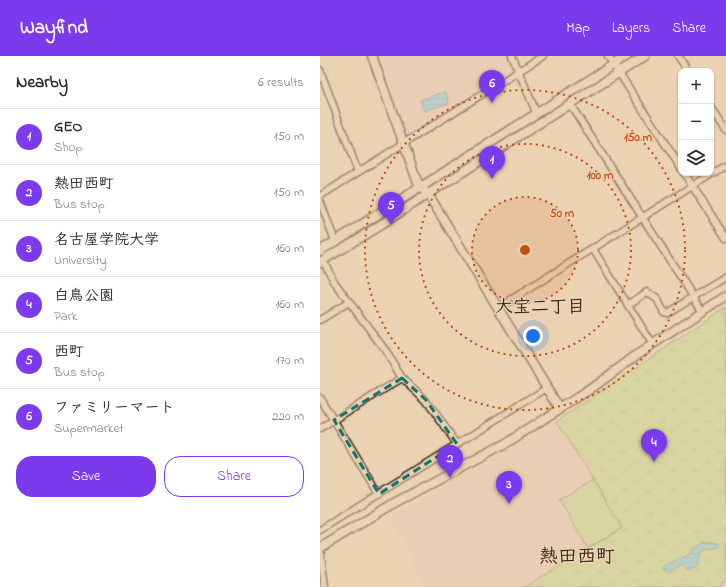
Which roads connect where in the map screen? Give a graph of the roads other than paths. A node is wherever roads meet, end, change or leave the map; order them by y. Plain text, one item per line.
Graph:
1 (372, 56) edge
2 (512, 56) edge
3 (542, 56) edge
4 (608, 56) edge
5 (627, 56) edge
6 (645, 56) edge
7 (678, 56) edge
8 (614, 65) junction
9 (686, 68) edge
10 (320, 70) edge
11 (519, 72) junction
12 (619, 72) junction
13 (570, 104) junction
14 (536, 112) junction
15 (714, 112) edge
16 (726, 130) edge
17 (404, 144) junction
18 (678, 163) edge
19 (726, 165) edge
20 (358, 172) junction
21 (686, 176) edge
22 (419, 186) junction
23 (692, 186) junction
24 (428, 194) junction
25 (320, 196) edge
26 (320, 201) edge
27 (642, 217) junction
28 (726, 238) edge
29 (335, 241) junction
30 (593, 249) junction
31 (320, 251) edge
32 (321, 261) edge
33 (726, 277) edge
34 (726, 296) edge
35 (694, 297) junction
36 (349, 302) junction
37 (628, 305) junction
38 (498, 308) junction
39 (703, 312) junction
40 (320, 320) edge
41 (653, 345) junction
42 (402, 378) junction
43 (547, 388) junction
44 (320, 398) edge
45 (560, 409) junction
46 (334, 420) junction
47 (320, 429) edge
48 (457, 444) junction
49 (379, 494) junction
50 (320, 530) edge
51 (320, 547) edge
52 (325, 587) edge

1 - 17 street
2 - 11 street
3 - 11 street
4 - 8 street
5 - 8 street
6 - 12 street
7 - 9 street
8 - 12 street
8 - 14 street
10 - 20 street
11 - 14 street
11 - 17 street
12 - 13 street
12 - 18 street
13 - 24 street
13 - 27 street
14 - 22 street
15 - 16 street
17 - 20 street
17 - 22 street
19 - 23 street
20 - 25 street
21 - 23 street
22 - 24 street
22 - 29 street
23 - 27 street
23 - 28 street
24 - 32 street
24 - 38 street
26 - 29 street
27 - 30 street
27 - 35 street
29 - 31 street
30 - 37 street
30 - 38 street
32 - 36 street
33 - 35 street
34 - 39 street
35 - 37 street
35 - 39 street
36 - 40 street
36 - 42 street
37 - 41 street
38 - 43 street
39 - 41 street
41 - 45 street
42 - 46 street
42 - 48 street
43 - 45 street
43 - 48 street
44 - 46 street
45 - 51 street
46 - 47 street
46 - 49 street
48 - 49 street
49 - 50 street
51 - 52 street

